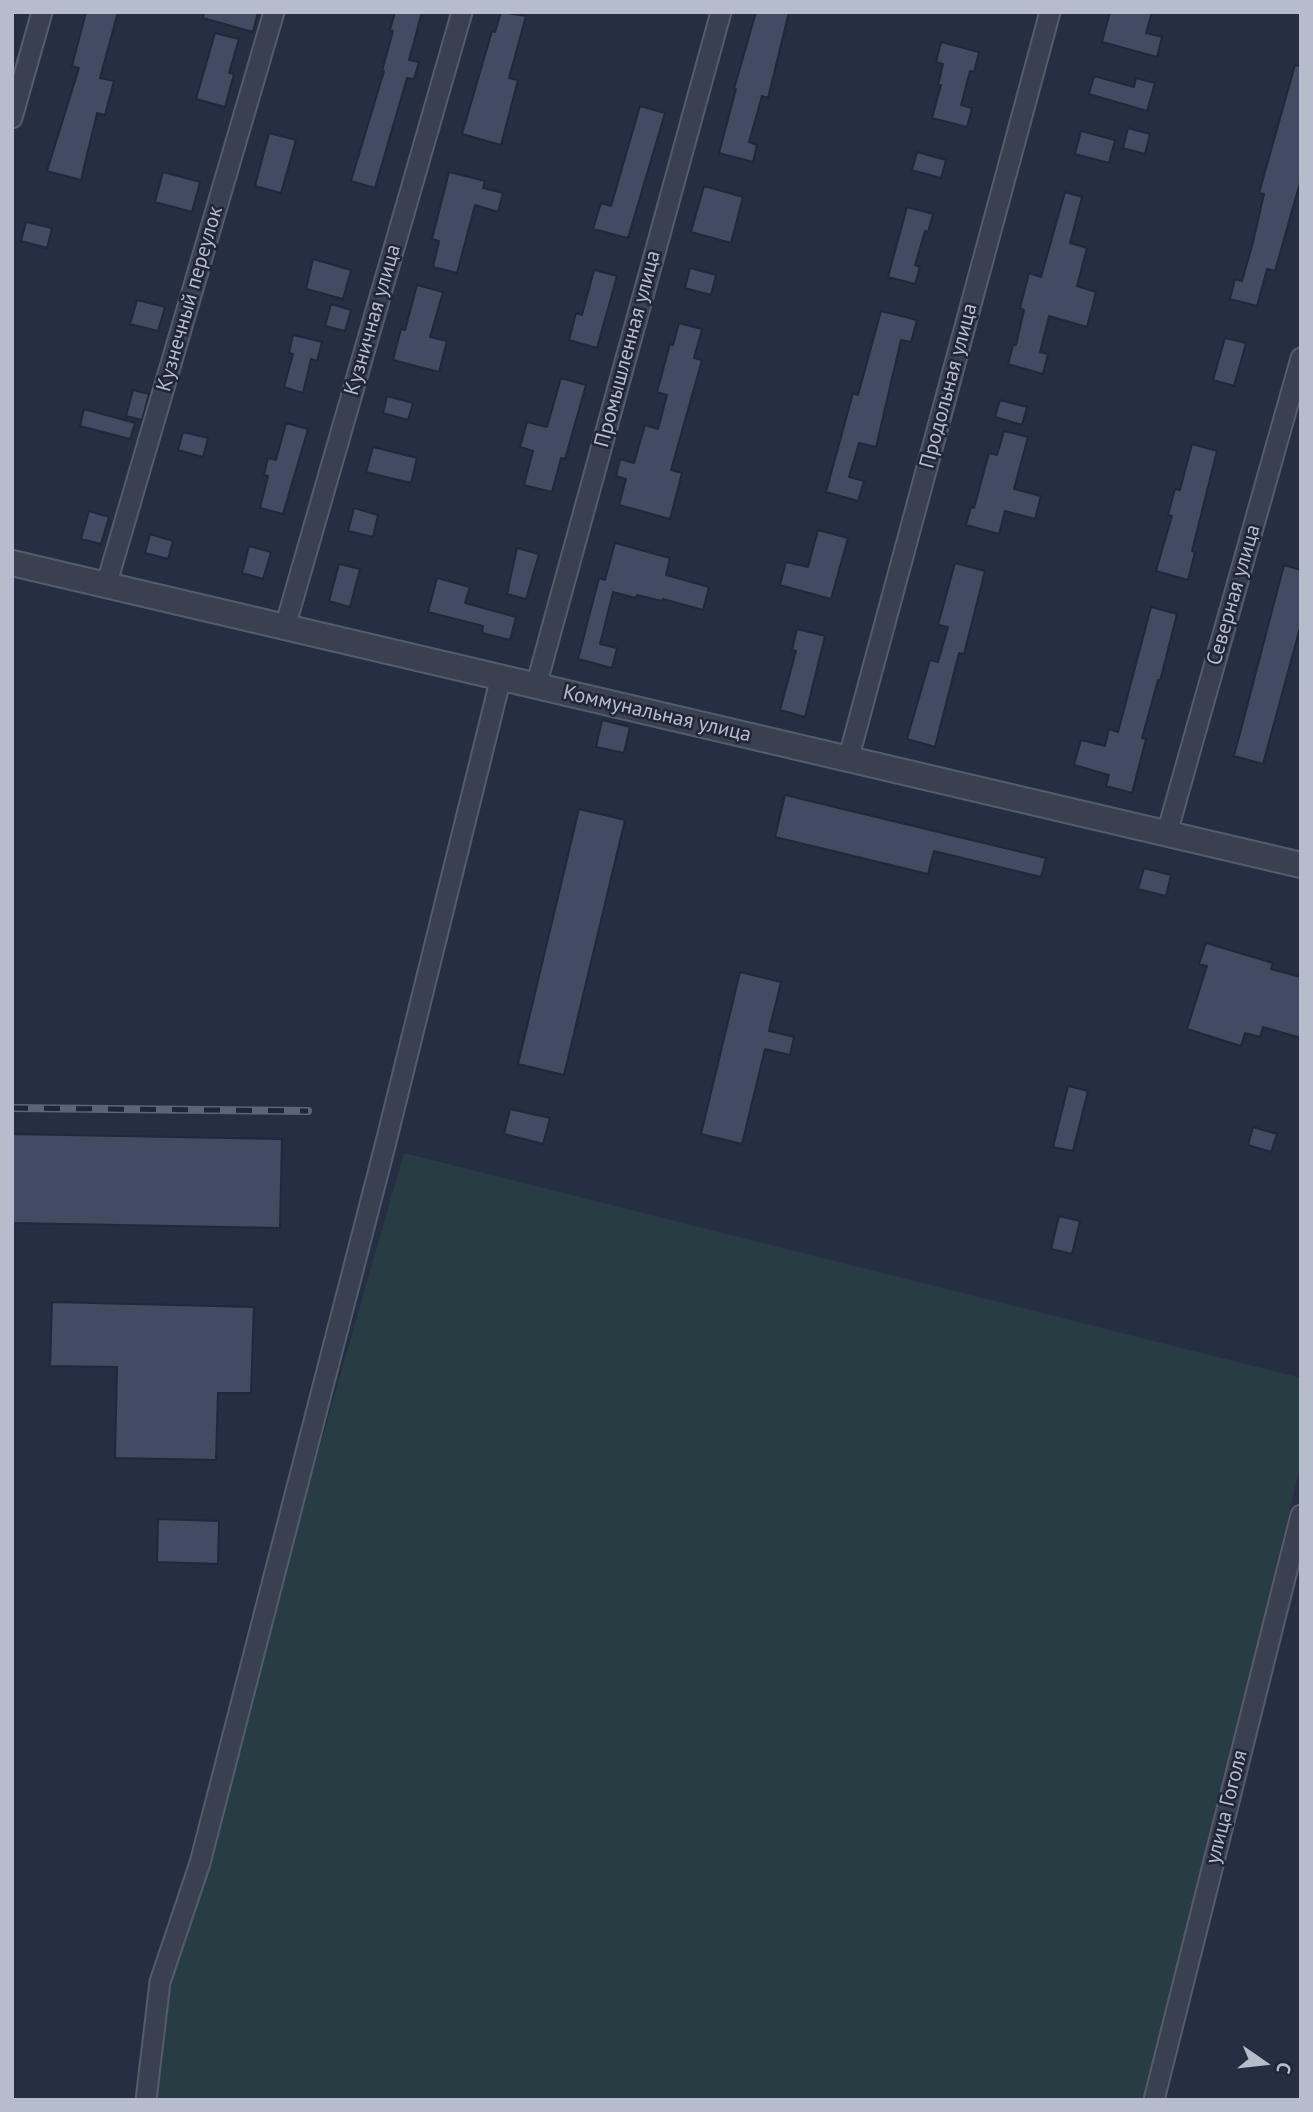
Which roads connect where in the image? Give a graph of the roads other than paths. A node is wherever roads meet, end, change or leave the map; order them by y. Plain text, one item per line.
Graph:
1 (41, 12) edge
2 (274, 12) edge
3 (462, 12) edge
4 (721, 12) edge
5 (1050, 12) edge
6 (12, 118) edge
7 (1301, 358) edge
8 (12, 564) edge
9 (106, 586) junction
10 (285, 627) junction
11 (501, 677) junction
12 (536, 685) junction
13 (848, 760) junction
14 (1167, 833) junction
15 (1301, 865) edge
16 (1301, 1515) edge
17 (146, 2100) edge
18 (1154, 2100) edge

1 - 6 street
2 - 9 street, Кузнечный переулок
3 - 10 street, Кузничная улица
4 - 12 street, Промышленная улица
5 - 13 street, Продольная улица
7 - 14 street, Северная улица
8 - 9 street, Коммунальная улица
9 - 10 street, Коммунальная улица
10 - 11 street, Коммунальная улица
11 - 12 street, Коммунальная улица
11 - 17 street
12 - 13 street, Коммунальная улица
13 - 14 street, Коммунальная улица
14 - 15 street, Коммунальная улица
16 - 18 street, улица Гоголя

